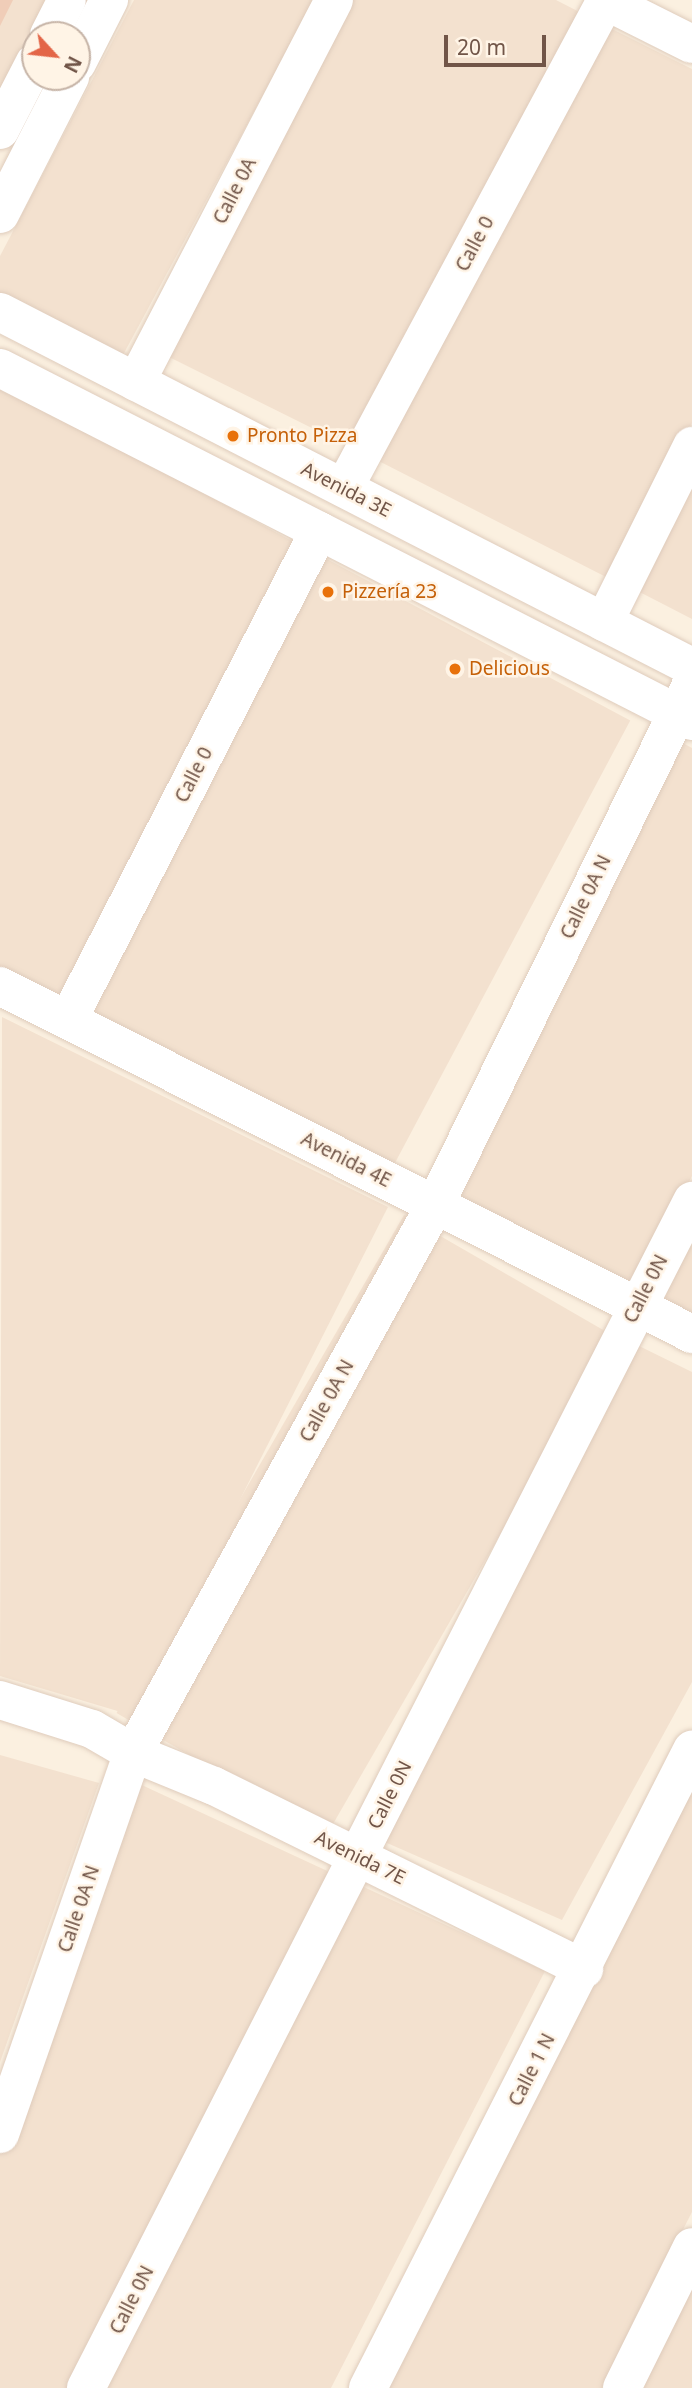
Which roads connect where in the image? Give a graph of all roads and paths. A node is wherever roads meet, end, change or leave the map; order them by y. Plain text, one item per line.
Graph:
1 (67, 0) edge
2 (109, 0) edge
3 (334, 0) edge
4 (605, 0) edge
5 (56, 21) edge
6 (91, 35) edge
7 (692, 44) edge
8 (21, 89) edge
9 (63, 91) edge
10 (0, 130) edge
11 (0, 214) edge
12 (0, 312) edge
13 (0, 368) edge
14 (136, 382) junction
15 (692, 446) edge
16 (344, 488) junction
17 (320, 531) junction
18 (604, 622) junction
19 (692, 667) edge
20 (687, 706) edge
21 (1, 989) edge
22 (68, 1020) junction
23 (692, 1201) edge
24 (435, 1205) junction
25 (636, 1307) junction
26 (692, 1335) edge
27 (0, 1700) edge
28 (0, 1721) edge
29 (692, 1750) edge
30 (133, 1753) junction
31 (359, 1857) junction
32 (583, 1969) junction
33 (0, 2134) edge
34 (692, 2247) edge
35 (86, 2388) edge
36 (368, 2388) edge
37 (622, 2388) edge

1 - 5 street
2 - 6 street
3 - 14 street, Calle 0A
4 - 7 street
4 - 16 street, Calle 0
8 - 10 street
9 - 11 street
12 - 14 street, Avenida 3E
13 - 17 street
14 - 16 street, Avenida 3E
15 - 18 street
16 - 18 street, Avenida 3E
17 - 20 street
17 - 22 street, Calle 0
18 - 19 street, Avenida 3E
20 - 24 street, Calle 0A N
21 - 22 street, Avenida 4E
22 - 24 street, Avenida 4E
23 - 25 street, Calle 0N
24 - 25 street, Avenida 4E
24 - 30 street, Calle 0A N
25 - 26 street, Avenida 4E
25 - 31 street, Calle 0N
27 - 30 street, Avenida 7E
28 - 30 street, Avenida 7E
29 - 32 street, Calle 1 N
30 - 31 street, Avenida 7E
30 - 33 street, Calle 0A N
31 - 32 street, Avenida 7E
31 - 35 street, Calle 0N
32 - 36 street, Calle 1 N
34 - 37 street

